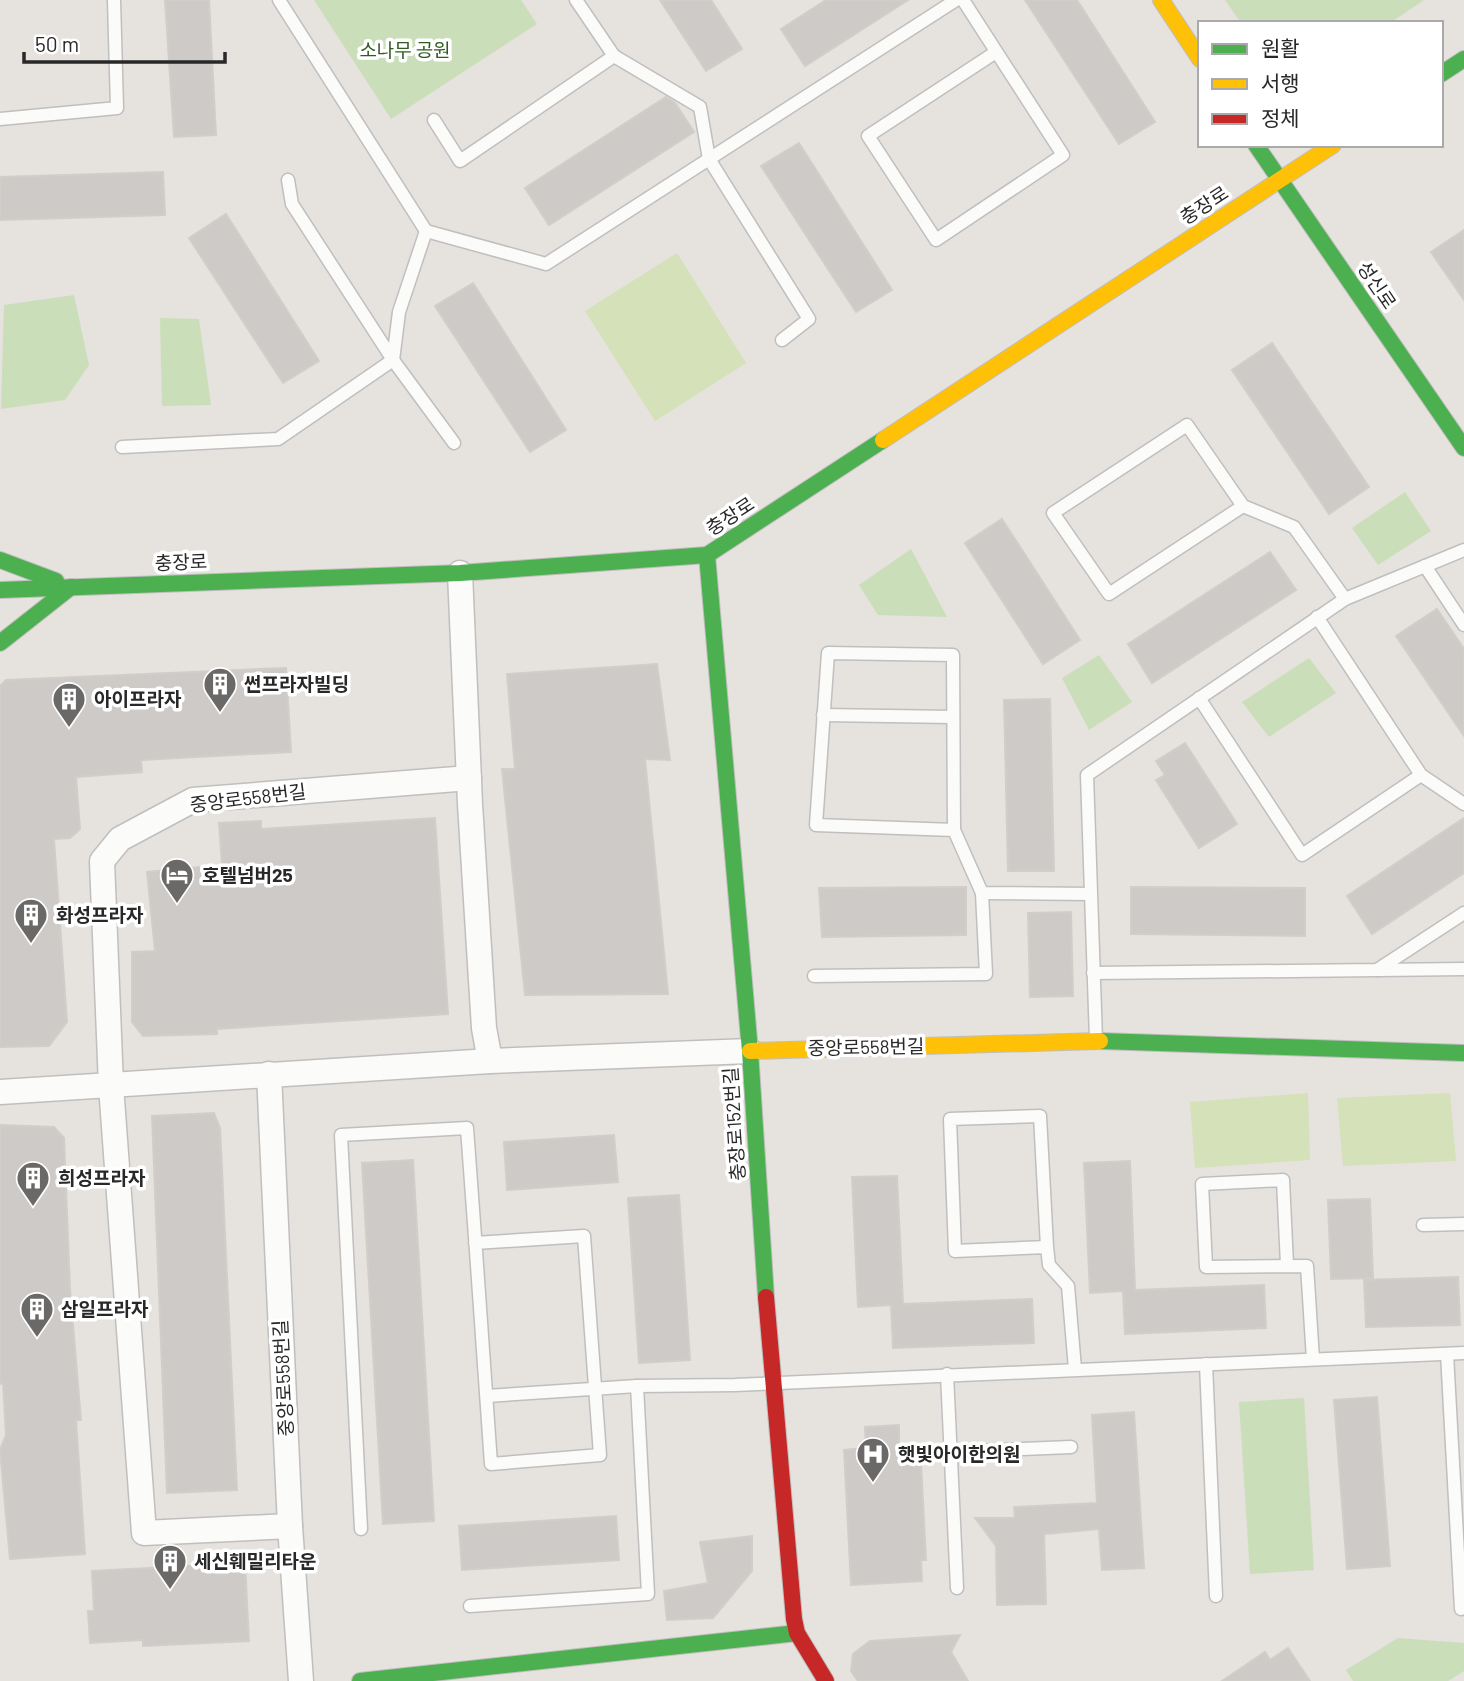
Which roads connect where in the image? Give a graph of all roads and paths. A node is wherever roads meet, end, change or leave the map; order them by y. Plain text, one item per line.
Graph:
1 (114, 0) edge
2 (279, 0) edge
3 (576, 0) edge
4 (956, 0) edge
5 (963, 0) edge
6 (1161, 0) edge
7 (996, 52) junction
8 (1198, 56) edge
9 (614, 57) junction
10 (1464, 58) edge
11 (1443, 73) edge
12 (0, 118) edge
13 (434, 120) dead end
14 (1257, 147) edge
15 (1329, 147) edge
16 (709, 159) junction
17 (288, 180) dead end
18 (1279, 180) junction
19 (426, 232) junction
20 (782, 340) dead end
21 (393, 360) junction
22 (454, 443) dead end
23 (122, 447) dead end
24 (1464, 448) edge
25 (1243, 506) junction
26 (1464, 550) edge
27 (707, 555) junction
28 (0, 560) edge
29 (1425, 566) junction
30 (460, 573) junction
31 (71, 587) junction
32 (0, 590) edge
33 (1345, 599) junction
34 (1317, 617) junction
35 (1464, 625) edge
36 (0, 643) edge
37 (1199, 698) junction
38 (823, 715) junction
39 (953, 717) junction
40 (1421, 775) junction
41 (469, 778) junction
42 (1464, 804) edge
43 (954, 830) junction
44 (982, 893) junction
45 (1090, 894) junction
46 (1464, 913) edge
47 (1464, 969) edge
48 (1377, 970) junction
49 (1093, 973) junction
50 (814, 976) dead end
51 (1096, 1041) junction
52 (750, 1051) junction
53 (1464, 1053) edge
54 (490, 1061) junction
55 (269, 1074) junction
56 (111, 1086) junction
57 (0, 1092) edge
58 (1464, 1224) edge
59 (1423, 1225) dead end
60 (475, 1243) junction
61 (1047, 1247) junction
62 (1287, 1265) junction
63 (1464, 1353) edge
64 (1447, 1354) junction
65 (1313, 1359) junction
66 (1206, 1364) junction
67 (1075, 1369) junction
68 (947, 1374) junction
69 (772, 1382) junction
70 (637, 1386) junction
71 (595, 1391) junction
72 (487, 1396) junction
73 (1071, 1447) dead end
74 (950, 1452) junction
75 (290, 1525) junction
76 (361, 1529) dead end
77 (957, 1588) dead end
78 (1216, 1596) dead end
79 (470, 1606) dead end
80 (1461, 1609) dead end
81 (797, 1633) junction
82 (300, 1681) edge
83 (360, 1681) edge
84 (826, 1681) edge

1 - 12 lane
2 - 19 lane
3 - 9 lane
4 - 16 lane
5 - 7 lane
6 - 8 street
7 - 7 lane
9 - 13 lane
9 - 16 lane
10 - 11 street
14 - 18 street, 성신로
15 - 18 street, 충장로
16 - 19 lane
16 - 20 lane
17 - 21 lane
18 - 24 street, 성신로
18 - 27 street, 충장로
19 - 21 lane
21 - 22 lane
21 - 23 lane
25 - 25 lane
25 - 33 lane
26 - 29 lane
27 - 30 street, 충장로
27 - 52 street, 충장로152번길
28 - 31 street
29 - 33 lane
29 - 35 lane
30 - 31 street, 충장로
30 - 41 street
31 - 32 street, 충장로
31 - 36 street
33 - 34 lane
34 - 37 lane
34 - 40 lane
37 - 40 lane
37 - 45 lane
38 - 39 lane
38 - 39 lane
38 - 43 lane
39 - 43 lane
40 - 42 lane
41 - 54 street
41 - 56 street, 중앙로558번길
43 - 44 lane
44 - 45 lane
44 - 50 lane
45 - 49 lane
46 - 48 lane
47 - 48 lane
48 - 49 lane
49 - 51 lane
51 - 52 street, 중앙로558번길
51 - 53 street, 중앙로558번길
52 - 54 street, 중앙로558번길
52 - 69 street, 충장로152번길
54 - 55 street, 중앙로558번길
55 - 56 street, 중앙로558번길
55 - 75 street, 중앙로558번길
56 - 57 street, 중앙로558번길
56 - 75 street
58 - 59 lane
60 - 71 lane
60 - 72 lane
60 - 76 lane
61 - 61 lane
61 - 67 lane
62 - 62 lane
62 - 65 lane
63 - 64 lane
64 - 65 lane
64 - 80 lane
65 - 66 lane
66 - 67 lane
66 - 78 lane
67 - 68 lane
68 - 69 lane
68 - 74 lane
69 - 70 lane
69 - 81 street, 충장로152번길
70 - 71 lane
70 - 79 lane
71 - 72 lane
71 - 72 lane
73 - 74 lane
74 - 77 lane
75 - 82 street, 중앙로558번길
81 - 83 street
81 - 84 street, 충장로152번길

